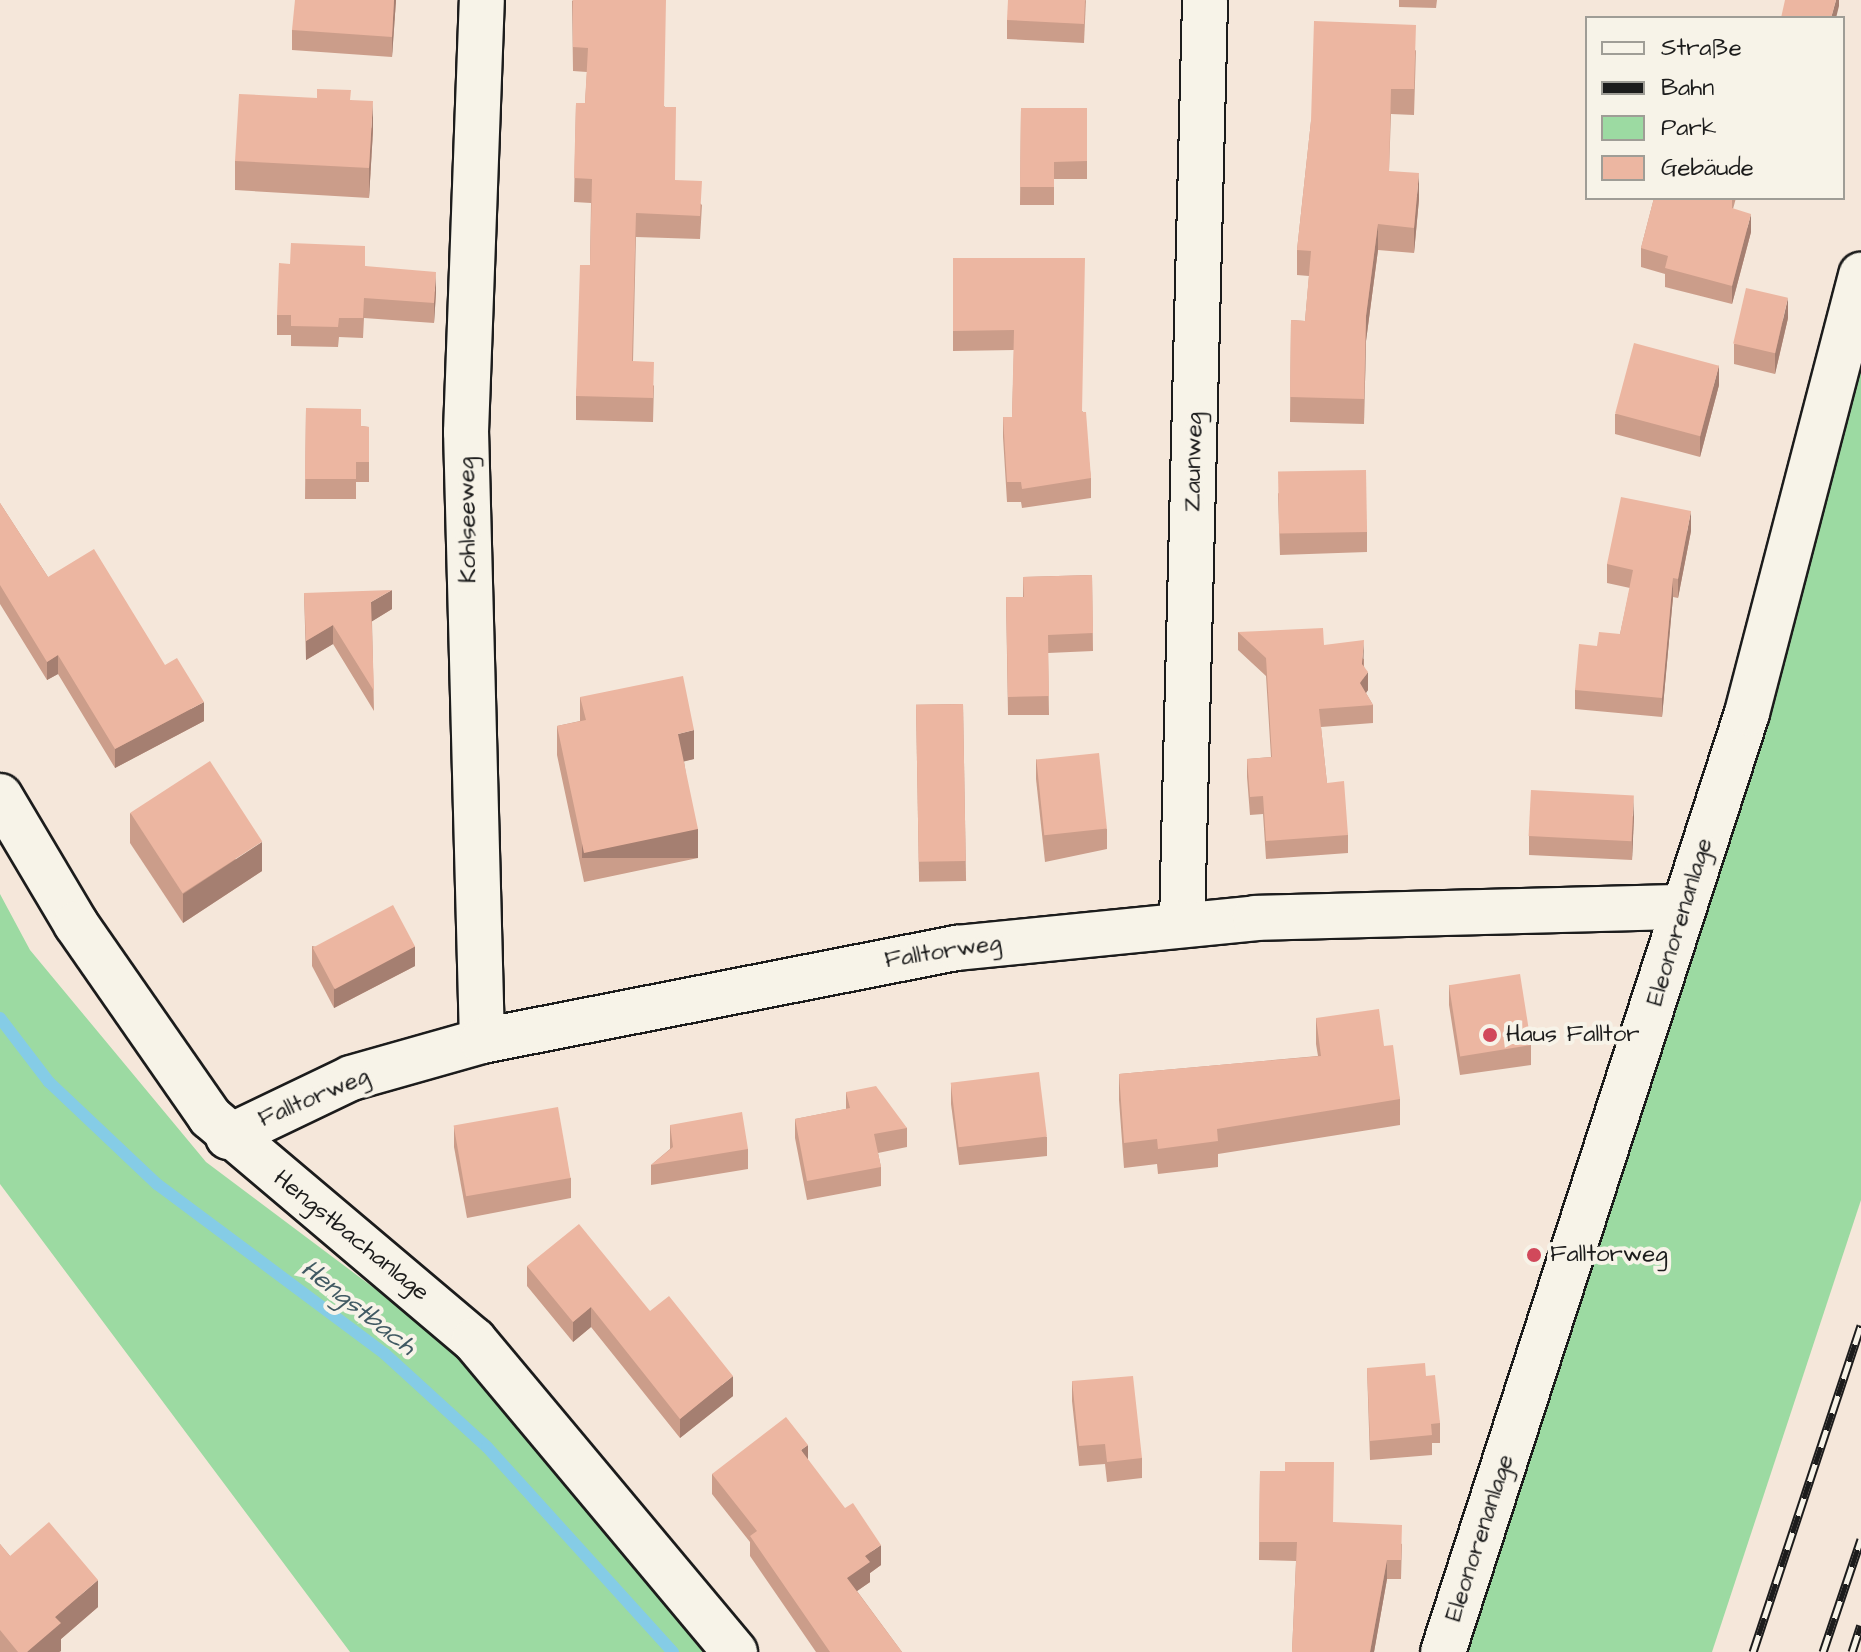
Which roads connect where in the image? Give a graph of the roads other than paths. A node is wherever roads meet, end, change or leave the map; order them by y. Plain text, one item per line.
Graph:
1 (482, 0) edge
2 (1205, 0) edge
3 (1861, 275) edge
4 (0, 796) edge
5 (1683, 907) junction
6 (1182, 923) junction
7 (482, 1041) junction
8 (228, 1137) junction
9 (735, 1652) edge
10 (1443, 1652) edge

1 - 7 street, Kohlseeweg
2 - 6 street, Zaunweg
3 - 5 street, Eleonorenanlage
4 - 8 street, Hengstbachanlage
5 - 6 street, Falltorweg
5 - 10 street, Eleonorenanlage
6 - 7 street, Falltorweg
7 - 8 street, Falltorweg
8 - 9 street, Hengstbachanlage

